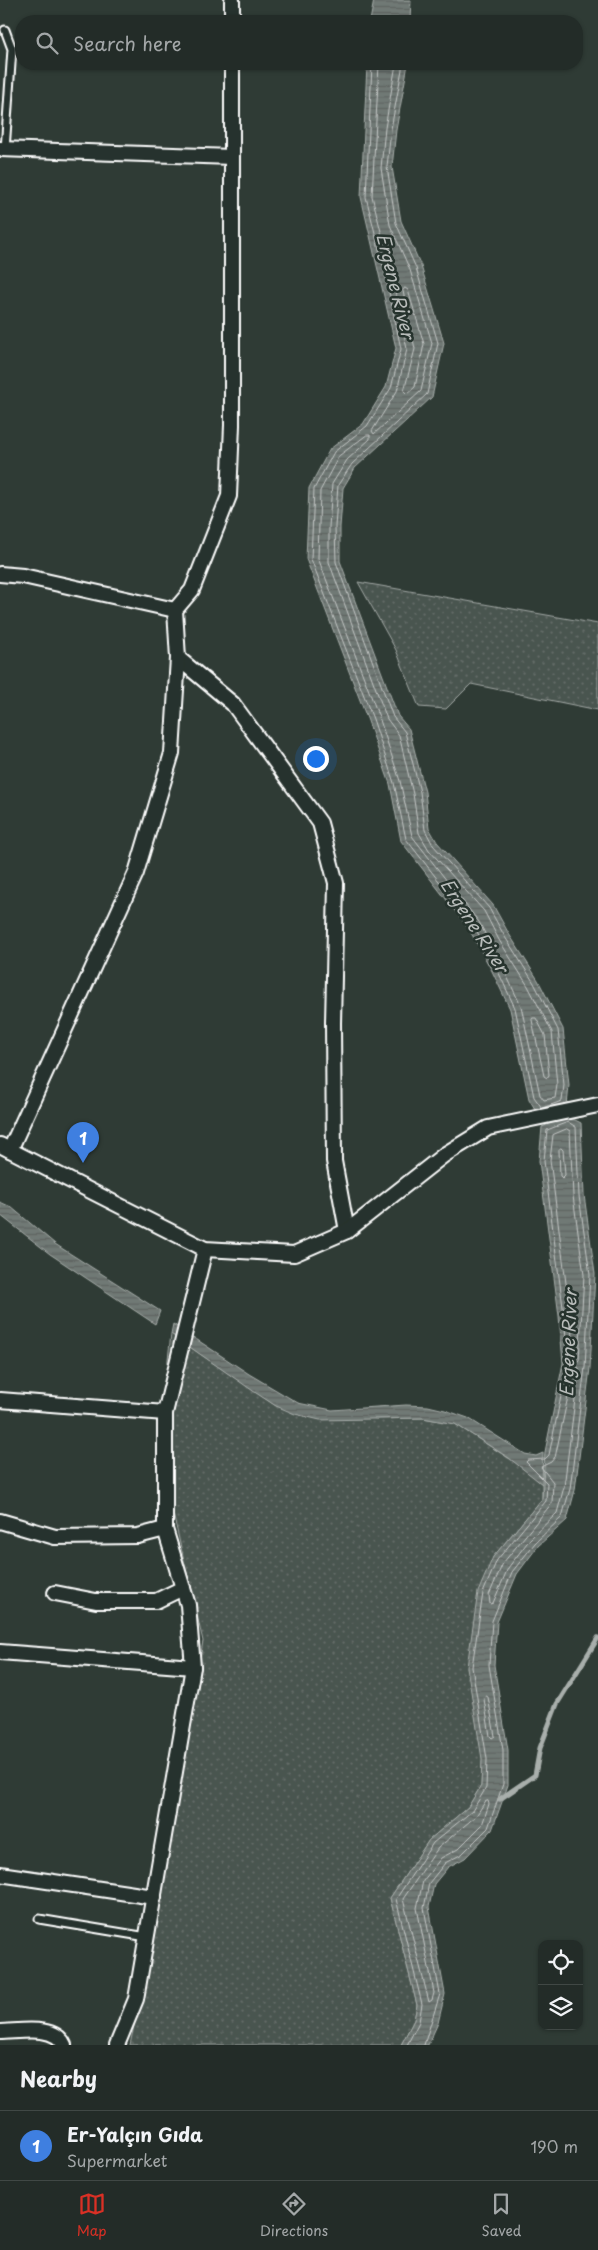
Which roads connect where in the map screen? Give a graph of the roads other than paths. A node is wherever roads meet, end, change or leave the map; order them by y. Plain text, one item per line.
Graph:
1 (232, 0) edge
2 (232, 15) edge
3 (6, 30) dead end
4 (232, 70) edge
5 (2, 149) edge
6 (232, 157) junction
7 (0, 574) edge
8 (175, 610) junction
9 (178, 658) junction
10 (598, 1105) edge
11 (5, 1148) edge
12 (347, 1231) junction
13 (206, 1249) junction
14 (0, 1400) edge
15 (165, 1414) junction
16 (0, 1522) edge
17 (165, 1529) junction
18 (183, 1588) junction
19 (55, 1594) dead end
20 (0, 1652) edge
21 (193, 1667) junction
22 (0, 1874) edge
23 (154, 1897) junction
24 (40, 1919) dead end
25 (147, 1937) junction
26 (0, 2032) edge
27 (64, 2045) edge
28 (117, 2045) edge

1 - 2 street
3 - 5 lane
4 - 6 street
5 - 6 street
6 - 8 street
7 - 8 street
8 - 9 street
9 - 11 street
9 - 12 street
10 - 12 street
11 - 13 street
12 - 13 street
13 - 15 street
14 - 15 street
15 - 17 street
16 - 17 street
17 - 18 street
18 - 19 street
18 - 21 street
20 - 21 street
21 - 23 street
22 - 23 street
23 - 25 street
24 - 25 lane
25 - 28 street
26 - 27 street

